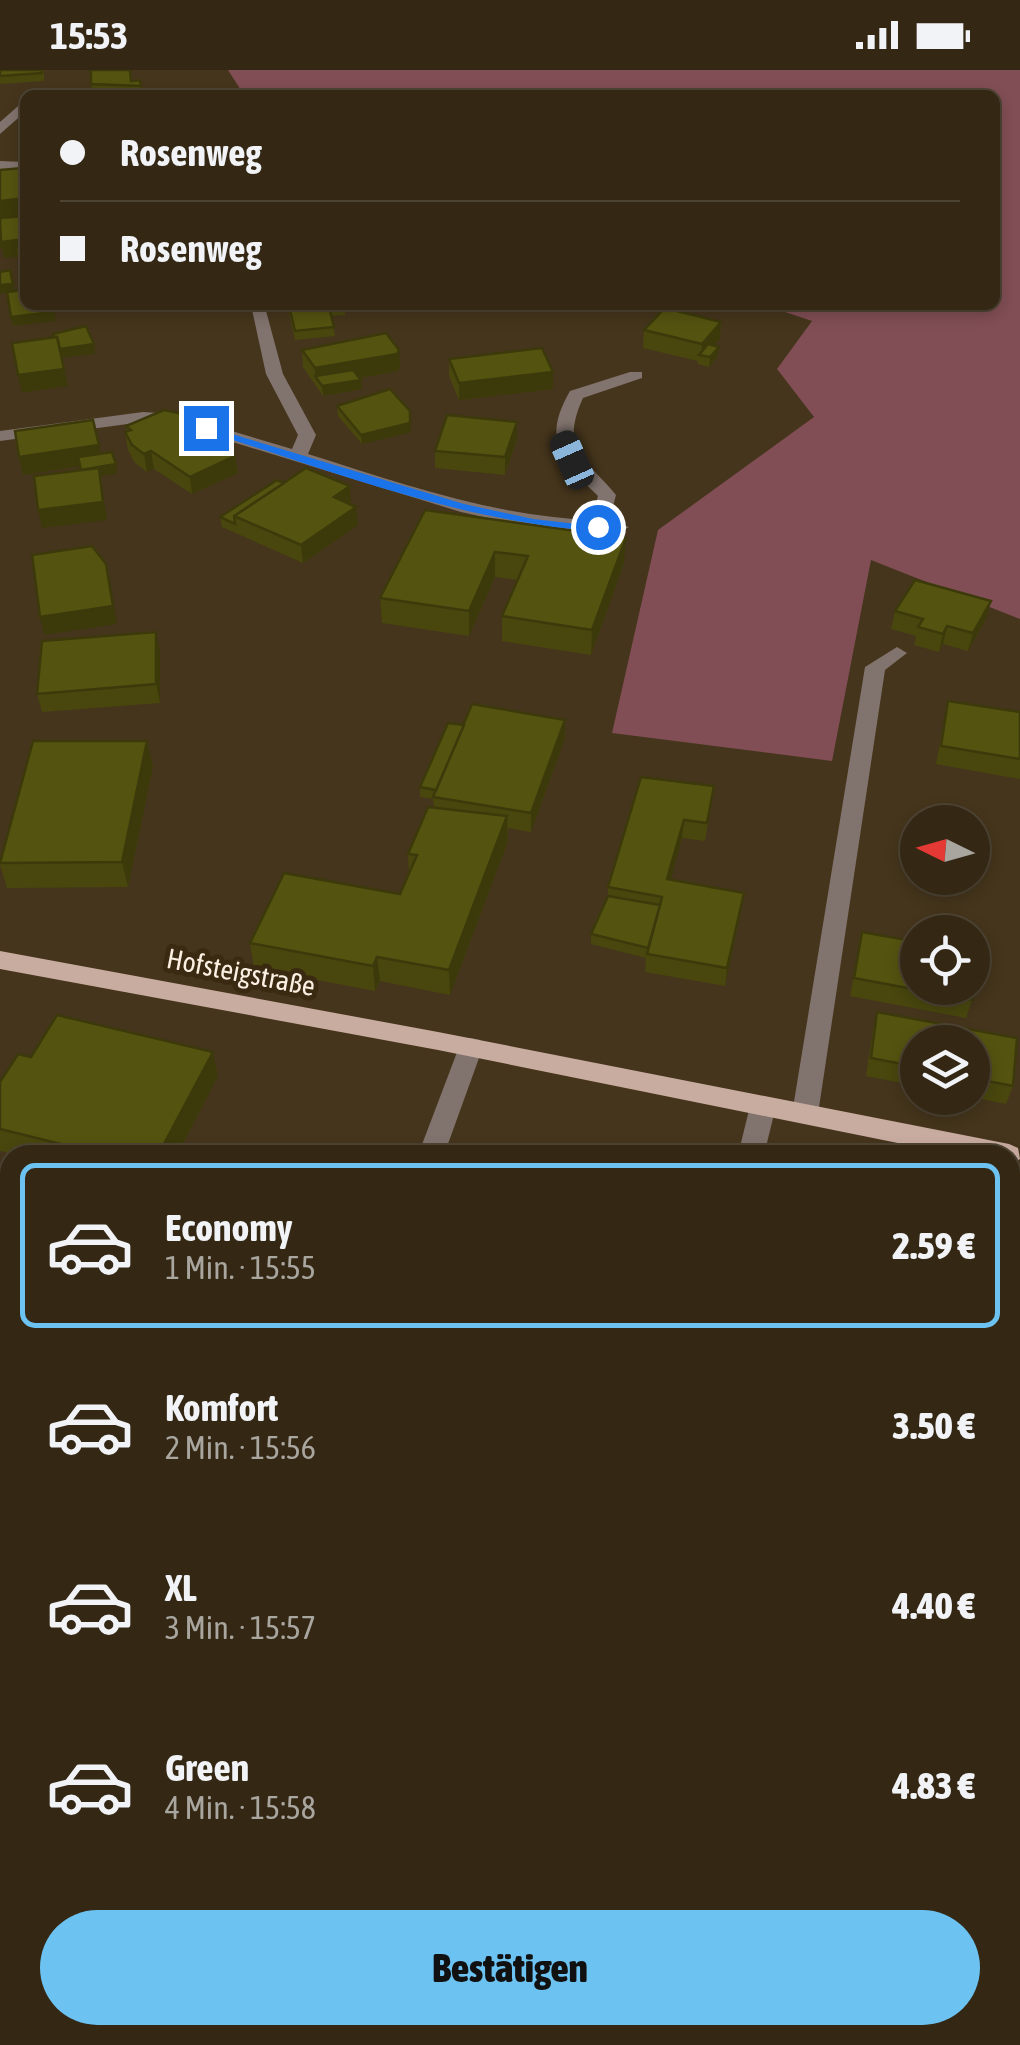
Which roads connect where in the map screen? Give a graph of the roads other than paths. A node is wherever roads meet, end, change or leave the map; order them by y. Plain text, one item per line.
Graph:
1 (20, 109) edge
2 (0, 130) edge
3 (258, 310) edge
4 (636, 376) dead end
5 (0, 436) edge
6 (300, 454) junction
7 (598, 527) junction
8 (620, 527) dead end
9 (897, 653) dead end
10 (0, 960) edge
11 (471, 1048) junction
12 (763, 1106) junction
13 (804, 1114) junction
14 (435, 1145) edge
15 (753, 1145) edge
16 (960, 1145) edge

1 - 2 street
3 - 6 street
4 - 7 street
5 - 6 street
6 - 7 street
7 - 8 street
9 - 13 street
10 - 11 main road, Hofsteigstraße
11 - 12 main road, Hofsteigstraße
11 - 14 street
12 - 13 main road, Hofsteigstraße
12 - 15 street
13 - 16 main road, Hofsteigstraße

